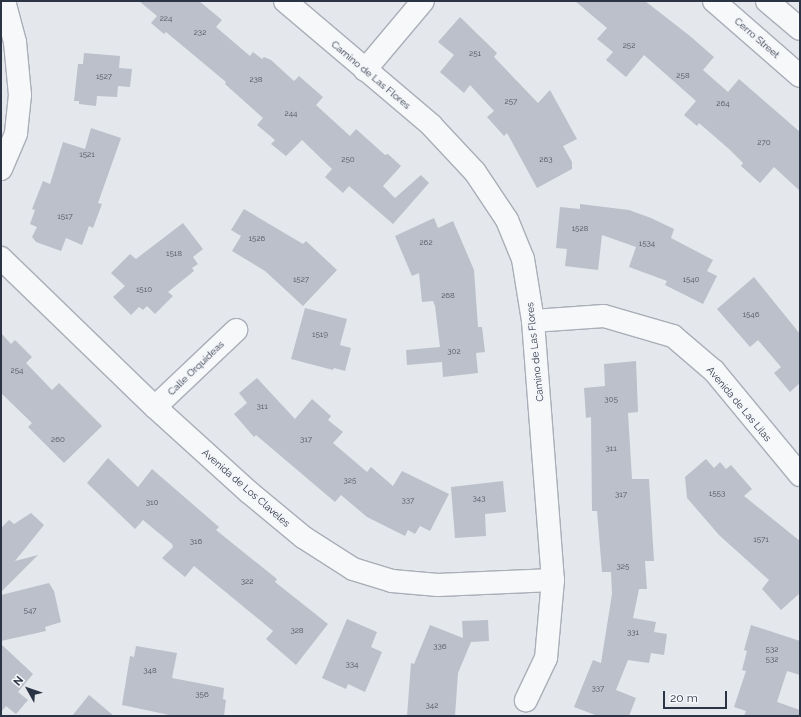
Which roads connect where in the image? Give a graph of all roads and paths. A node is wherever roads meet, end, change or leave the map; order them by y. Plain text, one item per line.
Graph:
1 (4, 1) edge
2 (285, 1) edge
3 (423, 1) edge
4 (714, 1) edge
5 (767, 1) edge
6 (800, 29) edge
7 (365, 70) junction
8 (800, 76) edge
9 (1, 169) edge
10 (1, 258) edge
11 (533, 321) junction
12 (236, 330) dead end
13 (155, 407) junction
14 (800, 475) edge
15 (553, 580) junction
16 (526, 700) dead end

1 - 9 street
2 - 7 street, Camino de Las Flores
3 - 7 street
4 - 8 street, Cerro Street
5 - 6 street
7 - 11 street, Camino de Las Flores
10 - 13 street, Avenida de Los Claveles
11 - 14 street, Avenida de Las Lilas
11 - 15 street, Camino de Las Flores
12 - 13 street, Calle Orquideas
13 - 15 street, Avenida de Los Claveles
15 - 16 street, Camino de Las Flores

